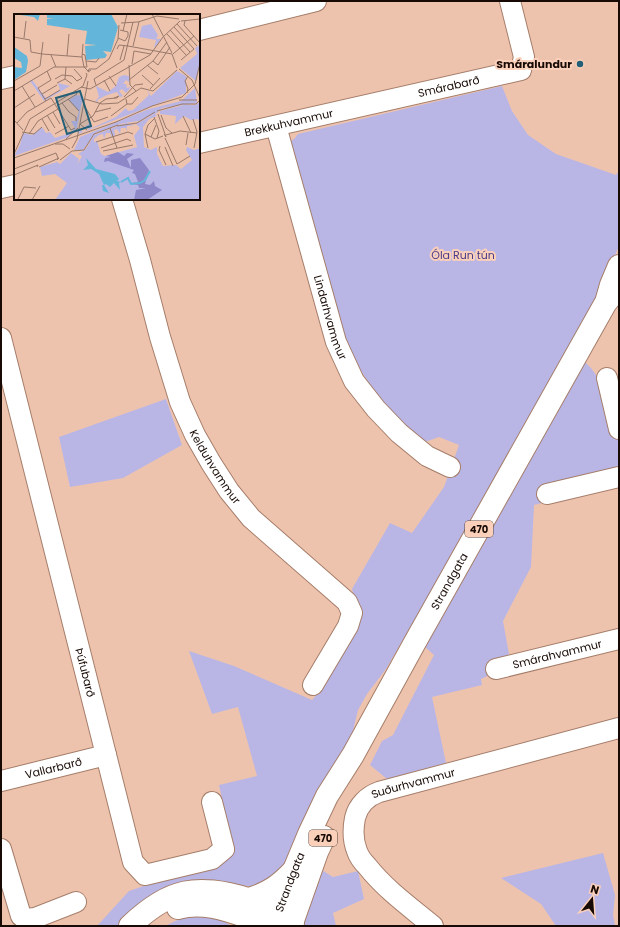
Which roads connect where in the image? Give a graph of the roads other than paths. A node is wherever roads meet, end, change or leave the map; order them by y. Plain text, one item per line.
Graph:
1 (316, 1) edge
2 (510, 1) edge
3 (200, 30) edge
4 (14, 76) edge
5 (1, 79) edge
6 (378, 103) joint
7 (276, 126) junction
8 (200, 143) edge
9 (14, 185) edge
10 (1, 188) edge
11 (122, 200) edge
12 (619, 266) edge
13 (619, 286) edge
14 (605, 304) junction
15 (1, 338) edge
16 (607, 378) dead end
17 (619, 429) edge
18 (450, 467) dead end
19 (619, 477) edge
20 (547, 494) dead end
21 (619, 639) edge
22 (496, 669) dead end
23 (313, 685) dead end
24 (619, 728) edge
25 (106, 755) junction
26 (353, 755) junction
27 (1, 781) edge
28 (212, 802) dead end
29 (1, 848) edge
30 (294, 870) junction
31 (76, 902) dead end
32 (244, 913) edge
33 (282, 921) edge
34 (130, 926) edge
35 (150, 926) edge
36 (433, 926) edge

1 - 3 street
2 - 6 street, Smárabarð
4 - 5 street
6 - 7 street, Brekkuhvammur
7 - 8 street, Brekkuhvammur
7 - 18 street, Lindarhvammur
9 - 10 street
11 - 23 street, Kelduhvammur
12 - 14 main road, Strandgata / 470
13 - 14 main road, Strandgata / 470
14 - 26 main road, Strandgata / 470
15 - 25 street, Þúfubarð
16 - 17 street
19 - 20 street
21 - 22 street, Smárahvammur
24 - 36 street, Suðurhvammur
25 - 27 street, Vallarbarð
25 - 28 street, Þúfubarð
26 - 30 main road, Strandgata / 470
26 - 33 main road, Strandgata / 470
29 - 31 street
30 - 32 main road
30 - 33 main road, Strandgata / 470
32 - 33 main road
32 - 34 main road
32 - 35 main road

